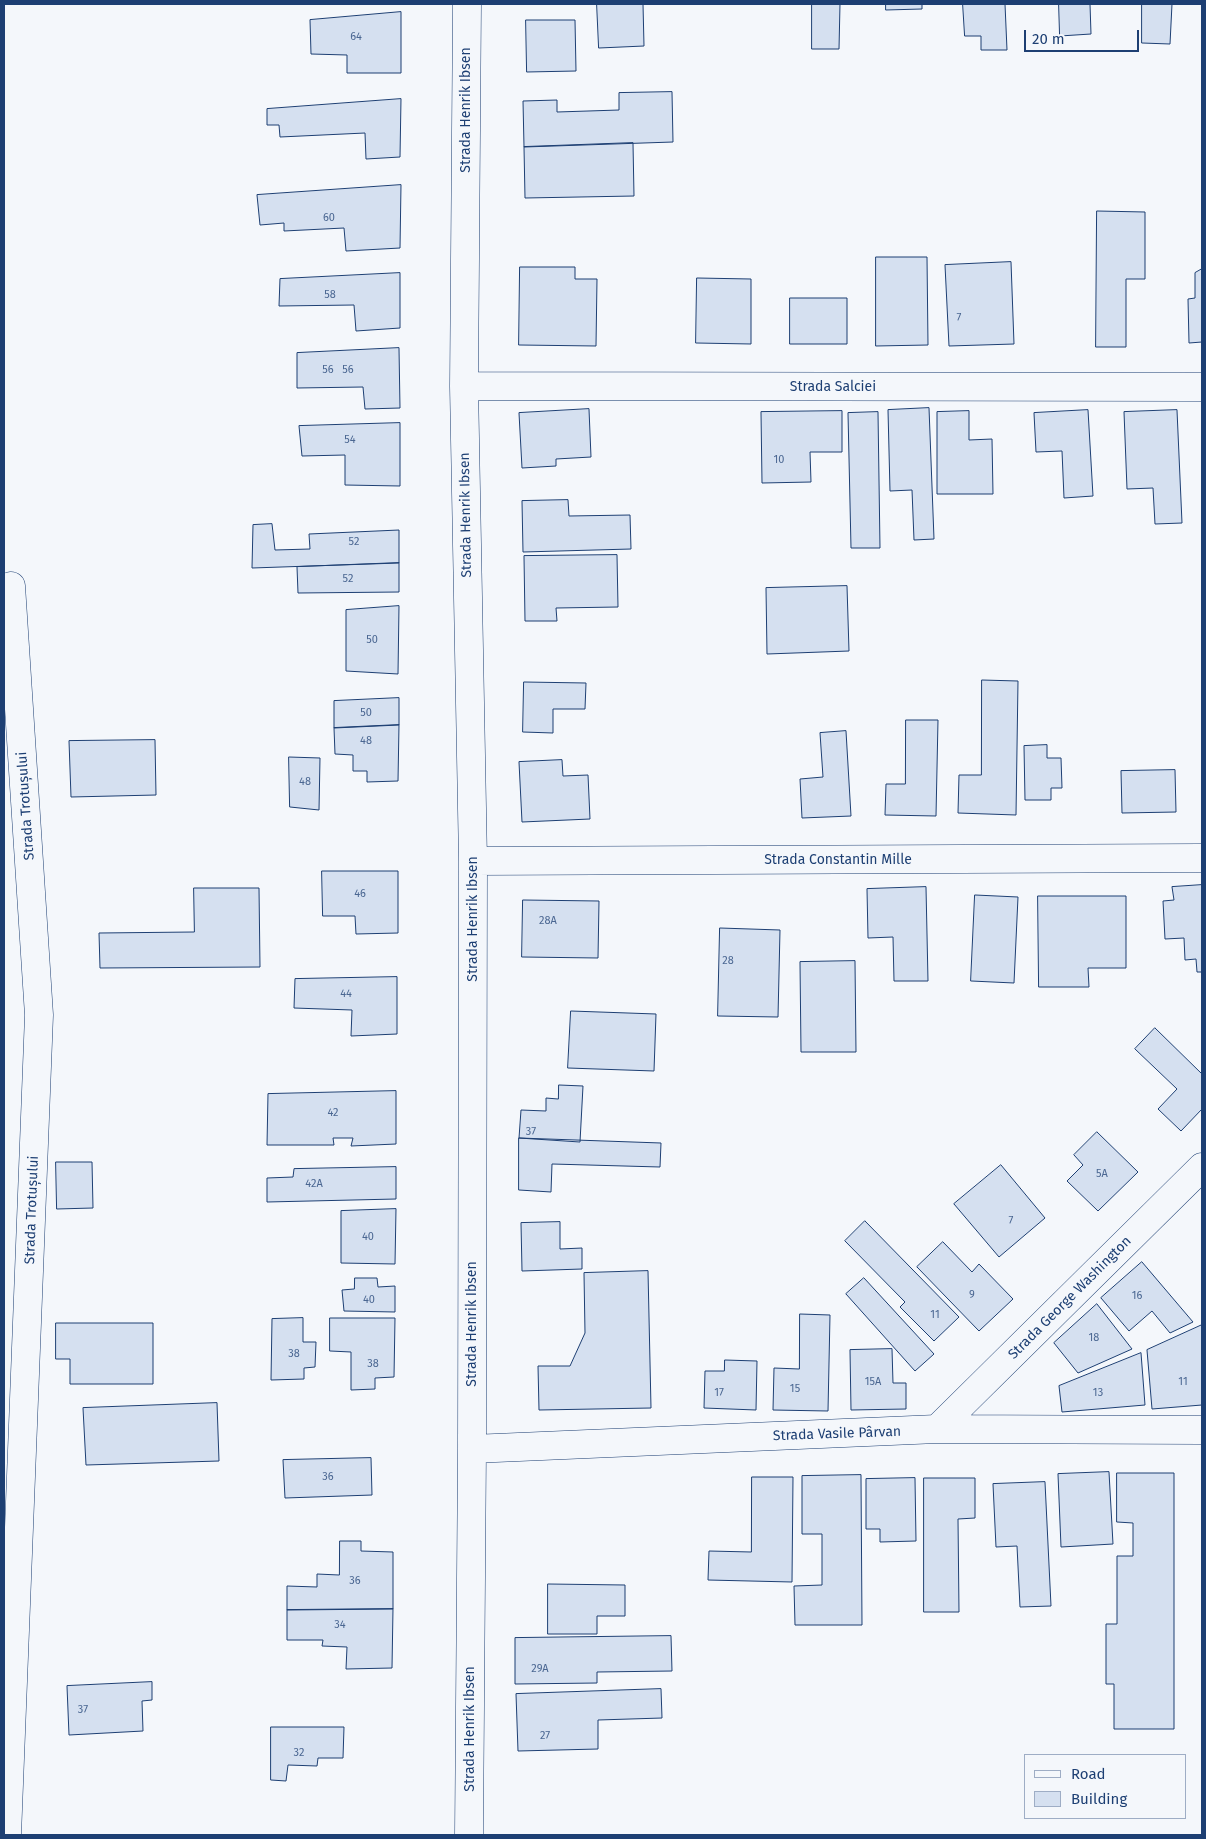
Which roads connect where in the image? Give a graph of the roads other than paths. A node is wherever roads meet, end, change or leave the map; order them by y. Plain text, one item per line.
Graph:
1 (467, 4) edge
2 (464, 386) junction
3 (1202, 387) edge
4 (12, 586) dead end
5 (1202, 858) edge
6 (473, 861) junction
7 (1202, 1166) edge
8 (937, 1429) junction
9 (1202, 1430) edge
10 (472, 1449) junction
11 (8, 1835) edge
12 (469, 1835) edge

1 - 2 street, Strada Henrik Ibsen
2 - 3 street, Strada Salciei
2 - 6 street, Strada Henrik Ibsen
4 - 11 street, Strada Trotușului
5 - 6 street, Strada Constantin Mille
6 - 10 street, Strada Henrik Ibsen
7 - 8 street, Strada George Washington
8 - 9 street, Strada Vasile Pârvan
8 - 10 street, Strada Vasile Pârvan
10 - 12 street, Strada Henrik Ibsen

